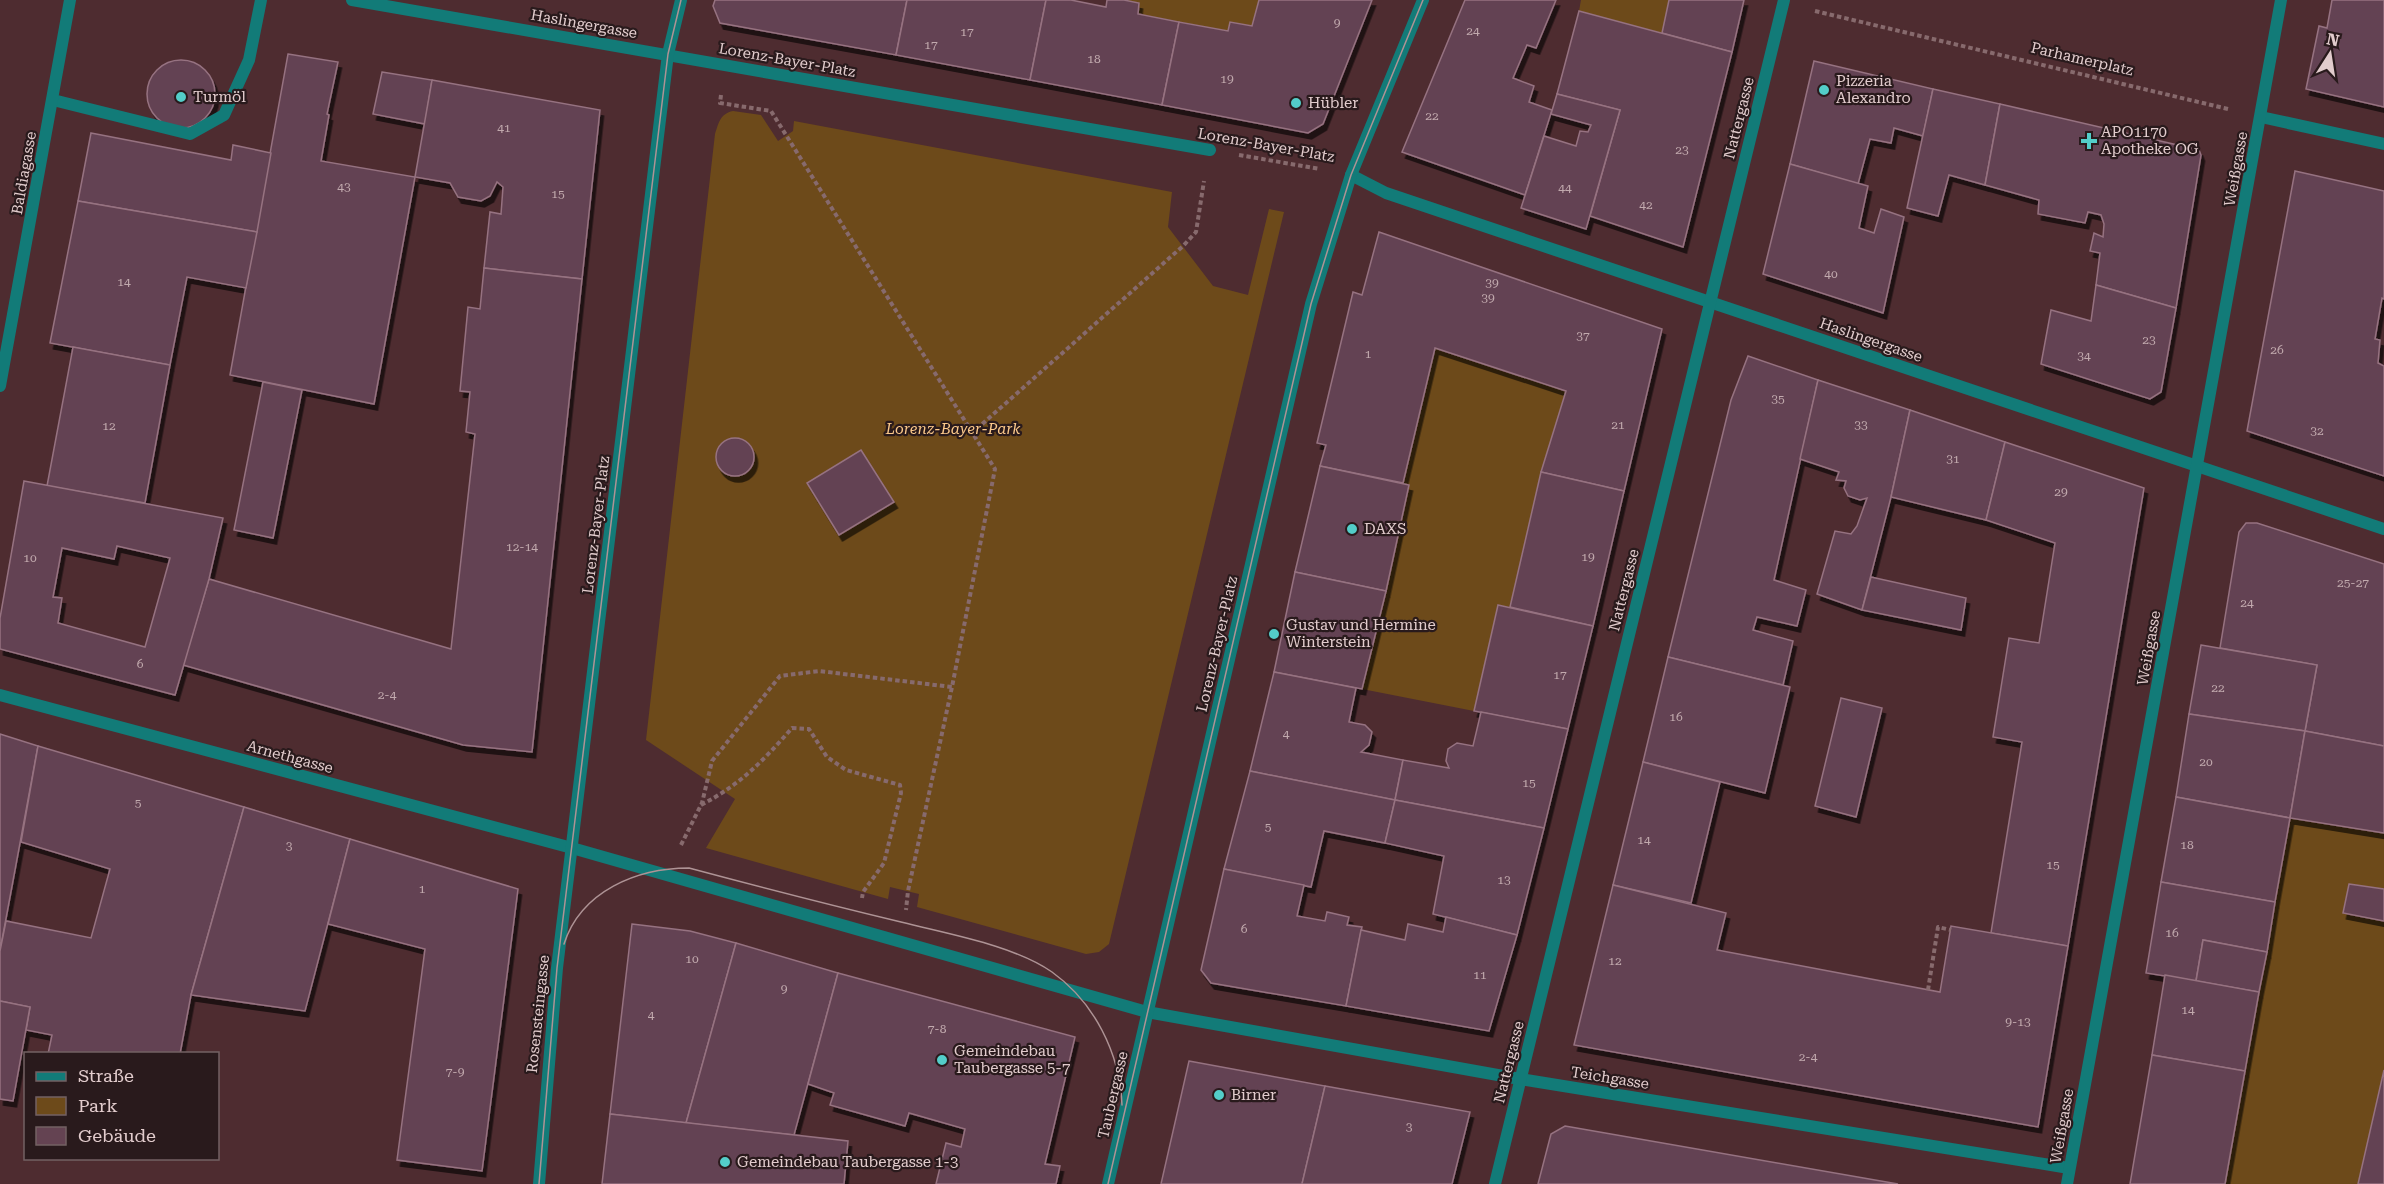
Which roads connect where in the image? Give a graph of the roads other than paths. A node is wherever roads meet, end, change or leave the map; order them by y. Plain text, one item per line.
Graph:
1 (70, 0) edge
2 (261, 0) edge
3 (352, 0) edge
4 (681, 0) edge
5 (1423, 0) edge
6 (2281, 0) edge
7 (1784, 2) edge
8 (668, 54) junction
9 (53, 100) junction
10 (2261, 117) junction
11 (2384, 144) edge
12 (1210, 150) road end
13 (1351, 175) junction
14 (1710, 302) junction
15 (0, 386) edge
16 (2198, 467) junction
17 (2384, 529) edge
18 (0, 695) edge
19 (572, 848) junction
20 (1147, 1012) junction
21 (1520, 1079) junction
22 (2069, 1168) junction
23 (539, 1184) edge
24 (1108, 1184) edge
25 (1495, 1184) edge
26 (2067, 1184) edge

1 - 9 street, Baldiagasse
2 - 9 street
3 - 8 street, Haslingergasse
4 - 8 street
5 - 13 street
6 - 10 street
7 - 14 street, Nattergasse
8 - 12 street, Lorenz-Bayer-Platz
8 - 19 street, Lorenz-Bayer-Platz
9 - 15 street, Baldiagasse
10 - 11 street
10 - 16 street, Weißgasse
13 - 14 street, Haslingergasse
13 - 20 street, Lorenz-Bayer-Platz
14 - 16 street, Haslingergasse
14 - 21 street, Nattergasse
16 - 17 street, Haslingergasse
16 - 22 street, Weißgasse
18 - 19 street, Arnethgasse
19 - 20 street
19 - 23 street, Rosensteingasse
20 - 21 street, Teichgasse
20 - 24 street, Taubergasse
21 - 22 street, Teichgasse
21 - 25 street, Nattergasse
22 - 26 street, Weißgasse

